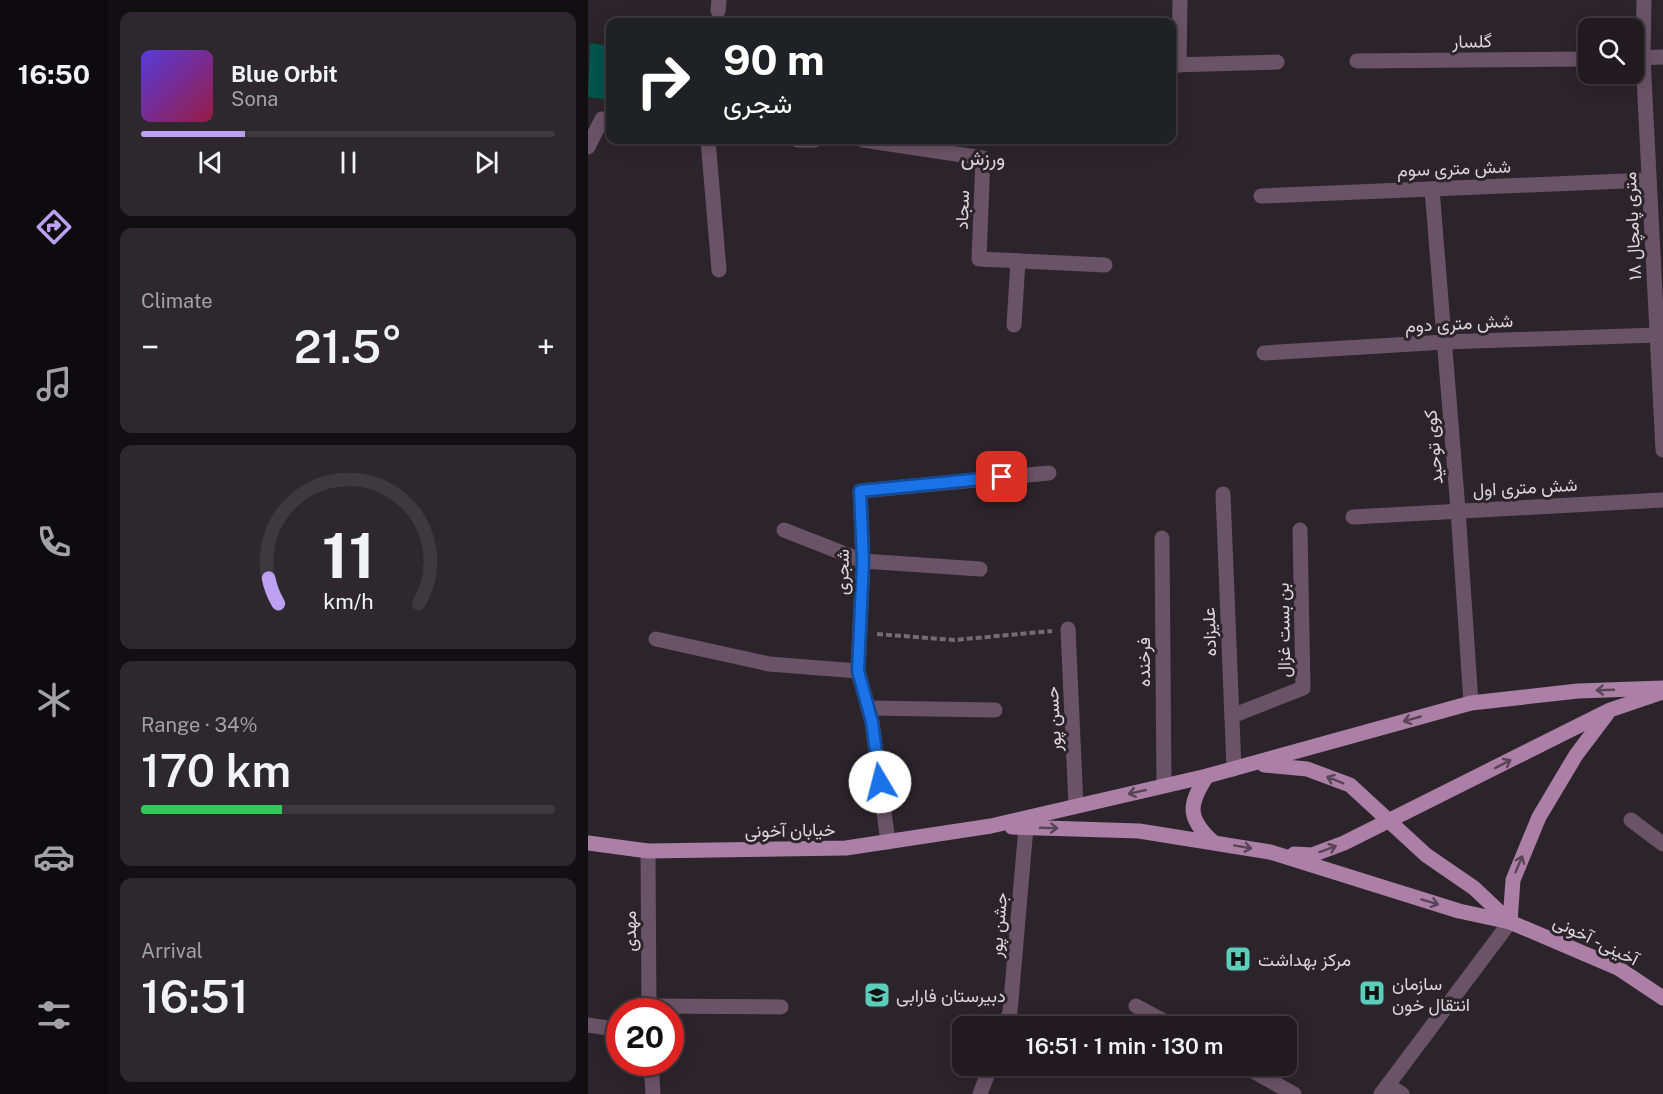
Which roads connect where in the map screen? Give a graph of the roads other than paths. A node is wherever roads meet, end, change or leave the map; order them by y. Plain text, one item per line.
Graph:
1 (1180, 0) edge
2 (1644, 0) edge
3 (1642, 18) edge
4 (1176, 52) edge
5 (1663, 57) edge
6 (1644, 58) edge
7 (1578, 59) edge
8 (1277, 62) dead end
9 (1357, 62) dead end
10 (1176, 65) edge
11 (1640, 84) edge
12 (606, 120) edge
13 (708, 144) edge
14 (890, 144) edge
15 (588, 147) edge
16 (1649, 180) junction
17 (1432, 189) junction
18 (1260, 196) dead end
19 (1018, 261) junction
20 (1105, 265) dead end
21 (719, 270) dead end
22 (1014, 325) dead end
23 (1657, 335) junction
24 (1444, 342) junction
25 (1264, 353) dead end
26 (1663, 450) edge
27 (1049, 472) dead end
28 (1222, 494) dead end
29 (1663, 500) edge
30 (1458, 510) junction
31 (1353, 517) dead end
32 (784, 530) dead end
33 (1300, 530) dead end
34 (1162, 538) dead end
35 (863, 561) junction
36 (980, 569) dead end
37 (1068, 629) road end
38 (656, 639) dead end
39 (858, 671) junction
40 (1663, 690) edge
41 (1470, 703) junction
42 (868, 708) junction
43 (995, 710) dead end
44 (1610, 710) junction
45 (1232, 716) junction
46 (1255, 764) junction
47 (1234, 769) junction
48 (1208, 776) junction
49 (1164, 786) junction
50 (1077, 807) junction
51 (1631, 820) dead end
52 (1388, 822) junction
53 (991, 826) junction
54 (1026, 827) junction
55 (888, 842) junction
56 (1213, 842) junction
57 (588, 843) edge
58 (1663, 844) edge
59 (648, 851) junction
60 (1270, 852) junction
61 (1510, 921) junction
62 (649, 998) edge
63 (1663, 998) edge
64 (1136, 1005) dead end
65 (781, 1007) dead end
66 (684, 1008) edge
67 (1009, 1016) edge
68 (1155, 1016) edge
69 (588, 1025) edge
70 (606, 1028) edge
71 (652, 1076) edge
72 (987, 1076) edge
73 (1262, 1076) edge
74 (1385, 1089) edge
75 (653, 1094) edge
76 (980, 1094) edge
77 (1294, 1094) edge
78 (1402, 1094) edge

1 - 4 street
2 - 3 street, ۱۸ متری پامچال
5 - 6 street
7 - 9 street, گلسار
8 - 10 street
11 - 16 street, ۱۸ متری پامچال
12 - 15 street
13 - 21 street
14 - 19 street, سجاد
16 - 17 street, شش متری سوم
16 - 23 street, ۱۸ متری پامچال
17 - 18 street, شش متری سوم
17 - 24 street, کوی توحید
19 - 20 street, سجاد
19 - 22 street
23 - 24 street, شش متری دوم
23 - 26 street, ۱۸ متری پامچال
24 - 25 street, شش متری دوم
24 - 30 street, کوی توحید
27 - 35 street, شجری
28 - 45 street, علیزاده
29 - 30 street, شش متری اول
30 - 31 street, شش متری اول
30 - 41 street, کوی توحید
32 - 35 street
33 - 45 street, بن بست غزال
34 - 49 street, فرخنده
35 - 36 street
35 - 39 street, شجری
37 - 50 street, حسن پور
38 - 39 street
39 - 42 street, شجری
40 -> 41 main road
40 - 44 main road
41 -> 46 main road
42 - 43 street
42 - 55 street, شجری
52 -> 44 main road
61 -> 44 main road
45 - 47 street, علیزاده
46 - 47 main road
52 -> 46 main road
47 - 48 main road
48 - 49 main road
48 - 56 main road
49 -> 50 main road
50 - 53 main road
51 - 58 street
60 -> 52 main road
52 - 61 main road
53 - 54 main road
53 - 55 main road, خیابان آخونی
54 -> 56 main road
54 - 67 street, جشن پور
55 - 59 main road, خیابان آخونی
56 -> 60 main road
57 - 59 main road, خیابان آخونی
59 - 62 street, مهدی
60 -> 61 main road
61 - 63 main road, آخینی - آخونی
61 - 74 street
64 - 68 street
65 - 66 street
69 - 70 street
71 - 75 street
72 - 76 street
73 - 77 street
74 - 78 street

